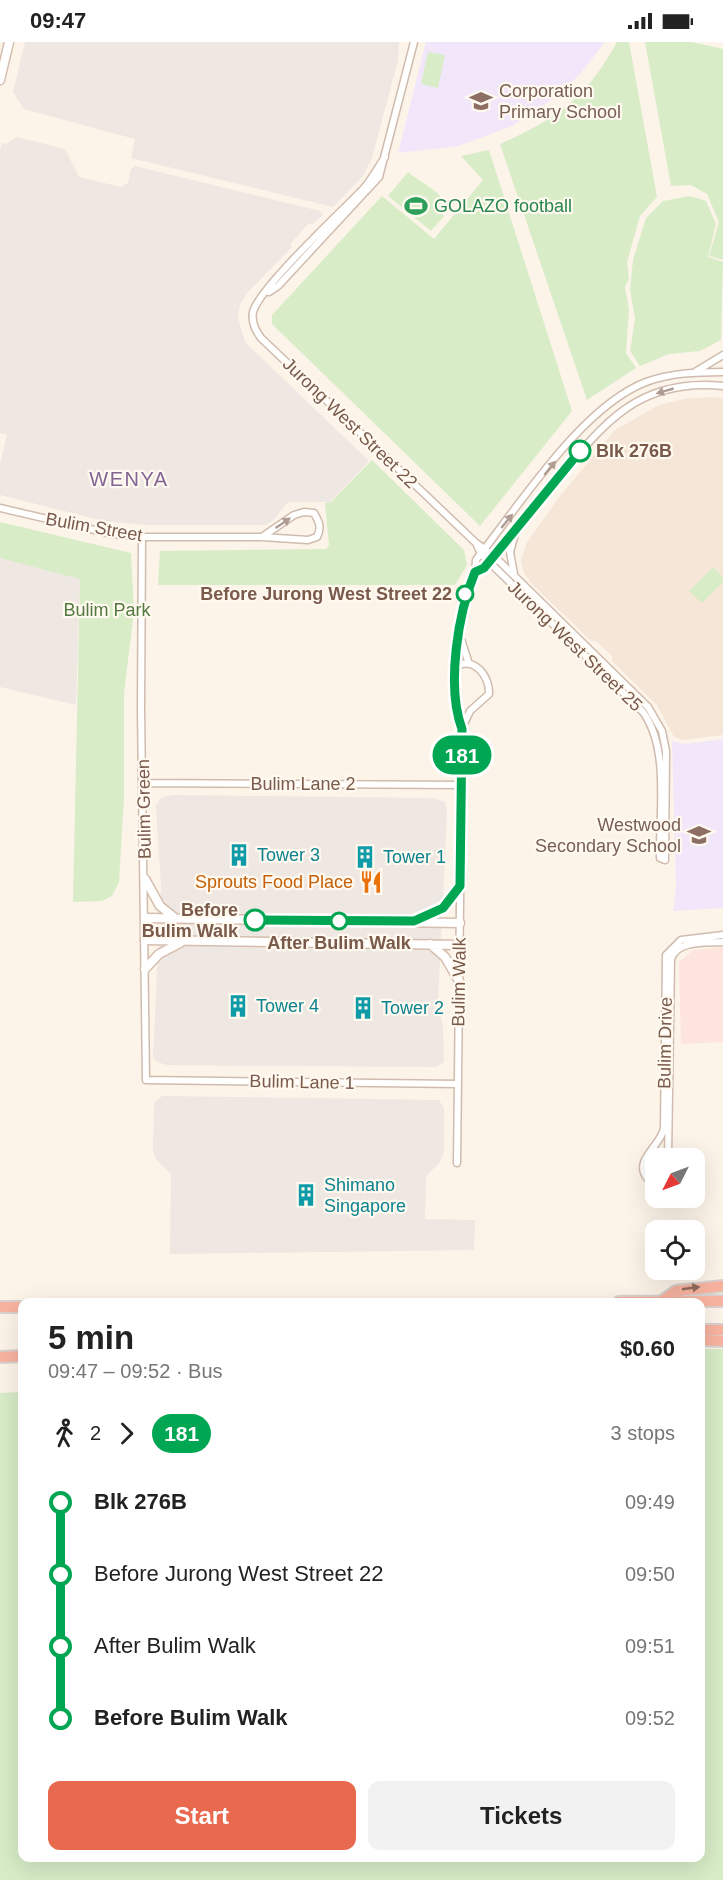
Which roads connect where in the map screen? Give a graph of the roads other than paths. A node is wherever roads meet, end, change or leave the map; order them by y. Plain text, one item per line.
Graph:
1 (9, 42) edge
2 (414, 42) edge
3 (0, 80) edge
4 (723, 355) edge
5 (695, 372) junction
6 (723, 372) edge
7 (723, 386) edge
8 (0, 508) edge
9 (516, 531) junction
10 (142, 537) junction
11 (262, 537) junction
12 (476, 543) junction
13 (486, 548) junction
14 (481, 554) junction
15 (494, 556) junction
16 (489, 562) junction
17 (475, 572) junction
18 (515, 577) junction
19 (460, 636) junction
20 (469, 664) junction
21 (454, 669) junction
22 (462, 729) junction
23 (144, 783) junction
24 (462, 785) junction
25 (145, 879) junction
26 (460, 886) junction
27 (145, 918) junction
28 (175, 919) junction
29 (414, 921) junction
30 (460, 923) junction
31 (723, 935) edge
32 (145, 940) junction
33 (189, 941) junction
34 (723, 942) edge
35 (430, 944) junction
36 (460, 945) junction
37 (145, 969) junction
38 (459, 981) junction
39 (146, 1080) joint
40 (458, 1084) junction
41 (653, 1148) edge
42 (668, 1148) edge
43 (645, 1157) edge
44 (456, 1163) dead end
45 (645, 1173) edge
46 (723, 1286) edge
47 (666, 1298) edge
48 (705, 1301) edge
49 (723, 1301) edge
50 (0, 1307) edge
51 (18, 1307) edge
52 (705, 1330) edge
53 (723, 1330) edge
54 (705, 1340) edge
55 (723, 1341) edge
56 (18, 1356) edge
57 (0, 1357) edge

1 - 3 street
2 - 12 street, Jurong West Street 22
4 - 5 street
5 - 6 street
13 -> 5 street
7 -> 9 street
8 - 10 street, Bulim Street
9 - 15 street
9 - 18 street
10 - 11 street, Bulim Street
10 - 23 street, Bulim Green
11 -> 11 street, Bulim Street
12 - 13 street, Jurong West Street 22
12 - 14 street, Jurong West Street 22
13 - 14 street
13 - 15 street, Jurong West Street 25
14 - 16 street, Jurong West Street 25
14 - 17 street, Bulim Walk
15 - 16 street
15 - 18 street, Jurong West Street 25
16 - 17 street
16 - 18 street, Jurong West Street 25
17 - 19 street, Bulim Walk
19 - 20 street, Bulim Walk
19 - 21 street, Bulim Walk
20 - 21 street
20 - 22 street, Bulim Walk
21 - 22 street, Bulim Walk
22 - 24 street, Bulim Walk
23 - 24 street, Bulim Lane 2
23 - 25 street, Bulim Green
24 - 26 street, Bulim Walk
25 - 27 street, Bulim Green
25 - 28 street
26 - 29 street
26 - 30 street, Bulim Walk
27 - 28 street
27 - 32 street, Bulim Green
28 - 29 street
29 - 30 street
30 - 36 street, Bulim Walk
31 - 41 street, Bulim Drive
32 - 33 street
32 - 37 street, Bulim Green
33 - 35 street
33 - 37 street
34 - 42 street, Bulim Drive
35 - 36 street
35 - 38 street
36 - 38 street, Bulim Walk
37 - 39 street, Bulim Green
38 - 40 street, Bulim Walk
39 - 40 street, Bulim Lane 1
40 - 44 street, Bulim Walk
43 - 45 street, Bulim Drive
47 -> 46 highway
48 - 49 highway
50 - 51 highway
52 - 53 highway
54 - 55 highway
56 - 57 highway

